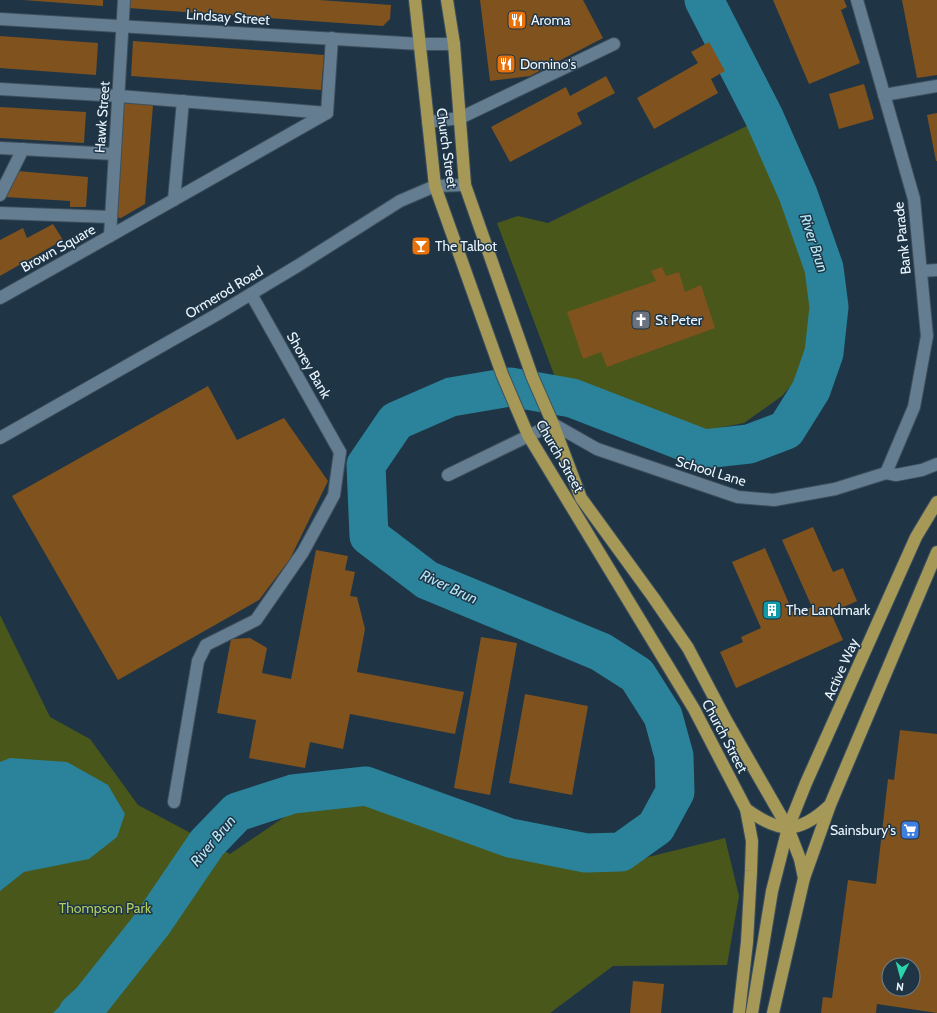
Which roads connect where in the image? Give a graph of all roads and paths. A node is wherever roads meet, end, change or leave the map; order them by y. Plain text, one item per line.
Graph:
1 (124, 0) edge
2 (415, 0) edge
3 (447, 0) edge
4 (858, 0) edge
5 (0, 19) edge
6 (123, 26) junction
7 (332, 38) junction
8 (420, 44) junction
9 (454, 44) junction
10 (614, 44) dead end
11 (937, 86) edge
12 (0, 89) edge
13 (884, 95) junction
14 (119, 96) junction
15 (183, 101) junction
16 (327, 113) junction
17 (460, 118) junction
18 (428, 122) junction
19 (0, 148) edge
20 (23, 149) junction
21 (115, 154) junction
22 (465, 185) junction
23 (435, 186) junction
24 (0, 195) edge
25 (174, 200) junction
26 (0, 212) edge
27 (111, 217) junction
28 (110, 236) junction
29 (937, 270) edge
30 (921, 271) junction
31 (251, 294) junction
32 (0, 298) edge
33 (553, 424) junction
34 (528, 434) junction
35 (0, 438) edge
36 (937, 464) edge
37 (886, 473) junction
38 (448, 475) dead end
39 (937, 502) edge
40 (937, 552) edge
41 (174, 802) dead end
42 (830, 805) junction
43 (746, 809) junction
44 (788, 828) junction
45 (804, 878) junction
46 (739, 1013) edge
47 (752, 1013) edge
48 (773, 1013) edge

1 - 6 street, Hawk Street
2 - 8 main road, Church Street
3 - 9 main road, Church Street
4 - 13 street, Bank Parade
5 - 6 street, Lindsay Street
6 - 7 street, Lindsay Street
6 - 14 street, Hawk Street
7 - 8 street, Lindsay Street
7 - 16 street
8 - 9 street, Lindsay Street
8 - 18 main road, Church Street
9 - 17 main road, Church Street
10 - 17 street
11 - 13 street
12 - 14 street
13 - 30 street, Bank Parade
14 - 15 street
14 - 21 street, Hawk Street
15 - 16 street
15 - 25 street
16 - 25 street, Brown Square
17 - 18 street
17 - 22 main road, Church Street
18 - 23 main road, Church Street
19 - 20 street
20 - 21 street
20 - 24 street
21 - 27 street, Hawk Street
22 - 23 street, Ormerod Road
22 - 33 main road, Church Street
23 - 31 street, Ormerod Road
23 - 34 main road, Church Street
25 - 28 street, Brown Square
26 - 27 street
27 - 28 street, Hawk Street
28 - 32 street, Brown Square
29 - 30 street
30 - 37 street, Bank Parade
31 - 35 street, Ormerod Road
31 - 41 street, Shorey Bank
33 - 34 street
33 - 37 street, School Lane
33 - 44 main road, Church Street
34 - 38 street
34 - 43 main road, Church Street
36 - 37 street, School Lane
39 - 44 main road, Active Way
40 - 42 main road
42 - 44 main road
42 - 45 main road
43 - 44 main road
43 - 46 main road, Church Street
44 - 45 main road, Church Street
44 - 47 main road, Active Way
45 - 48 main road

